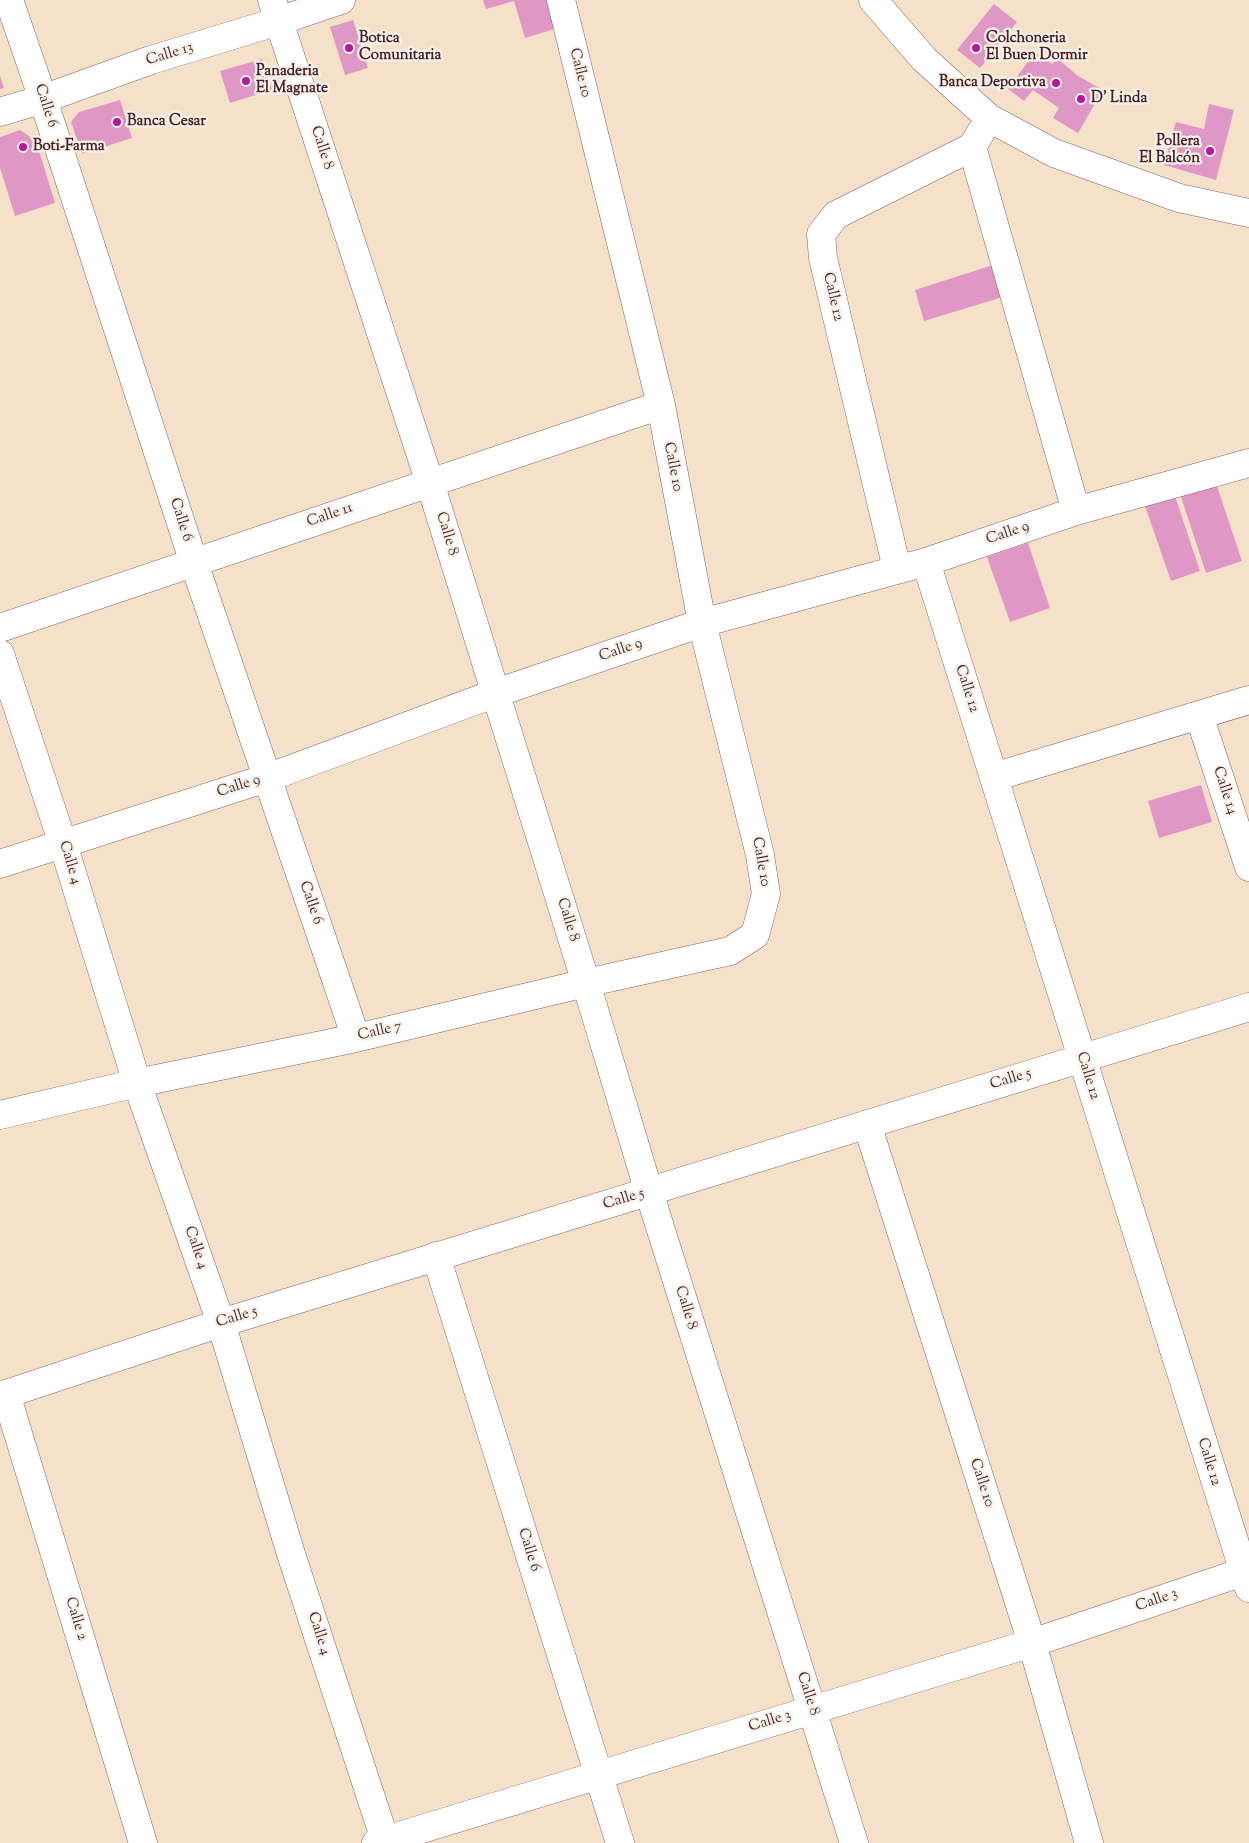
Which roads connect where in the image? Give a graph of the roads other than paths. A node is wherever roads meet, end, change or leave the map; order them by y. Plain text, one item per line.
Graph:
1 (9, 0) edge
2 (341, 0) edge
3 (561, 0) edge
4 (873, 0) edge
5 (275, 10) edge
6 (43, 99) junction
7 (0, 112) edge
8 (989, 118) junction
9 (972, 147) junction
10 (1249, 213) edge
11 (661, 405) junction
12 (1249, 463) edge
13 (430, 483) junction
14 (1076, 511) junction
15 (194, 562) junction
16 (926, 562) junction
17 (897, 569) junction
18 (702, 623) junction
19 (0, 628) edge
20 (0, 654) edge
21 (496, 693) junction
22 (1249, 700) edge
23 (1200, 715) junction
24 (267, 778) junction
25 (994, 778) junction
26 (63, 844) junction
27 (0, 864) edge
28 (1249, 867) edge
29 (755, 934) joint
30 (586, 983) junction
31 (1249, 1006) edge
32 (356, 1038) junction
33 (1081, 1059) junction
34 (137, 1083) junction
35 (0, 1115) edge
36 (867, 1124) junction
37 (649, 1192) junction
38 (436, 1256) junction
39 (222, 1323) junction
40 (3, 1395) edge
41 (1247, 1577) edge
42 (1032, 1643) junction
43 (812, 1709) junction
44 (599, 1775) junction
45 (383, 1842) edge
46 (143, 1843) edge
47 (620, 1843) edge
48 (854, 1843) edge
49 (1088, 1843) edge

1 - 6 street, Calle 6
2 - 5 street, Calle 13
3 - 11 street, Calle 10
4 - 8 street
5 - 6 street, Calle 13
5 - 13 street, Calle 8
6 - 7 street, Calle 13
6 - 15 street, Calle 6
8 - 9 street
8 - 10 street
9 - 14 street
9 - 17 street, Calle 12
11 - 13 street, Calle 11
11 - 18 street, Calle 10
12 - 14 street, Calle 9
13 - 15 street, Calle 11
13 - 21 street, Calle 8
14 - 16 street, Calle 9
15 - 19 street, Calle 11
15 - 24 street, Calle 6
16 - 17 street, Calle 9
16 - 25 street, Calle 12
17 - 18 street, Calle 9
18 - 21 street, Calle 9
18 - 29 street, Calle 10
20 - 26 street, Calle 4
21 - 24 street, Calle 9
21 - 30 street, Calle 8
22 - 23 street
23 - 25 street
23 - 28 street, Calle 14
24 - 26 street, Calle 9
24 - 32 street, Calle 6
25 - 33 street, Calle 12
26 - 27 street, Calle 9
26 - 34 street, Calle 4
29 - 30 street, Calle 7
30 - 32 street, Calle 7
30 - 37 street, Calle 8
31 - 33 street, Calle 5
32 - 34 street, Calle 7
33 - 36 street, Calle 5
33 - 41 street, Calle 12
34 - 35 street, Calle 7
34 - 39 street, Calle 4
36 - 37 street, Calle 5
36 - 42 street, Calle 10
37 - 38 street, Calle 5
37 - 43 street, Calle 8
38 - 39 street, Calle 5
38 - 44 street, Calle 6
39 - 40 street, Calle 5
39 - 45 street, Calle 4
40 - 46 street, Calle 2
41 - 42 street, Calle 3
42 - 43 street, Calle 3
42 - 49 street, Calle 10
43 - 44 street, Calle 3
43 - 48 street, Calle 8
44 - 45 street, Calle 3
44 - 47 street, Calle 6

